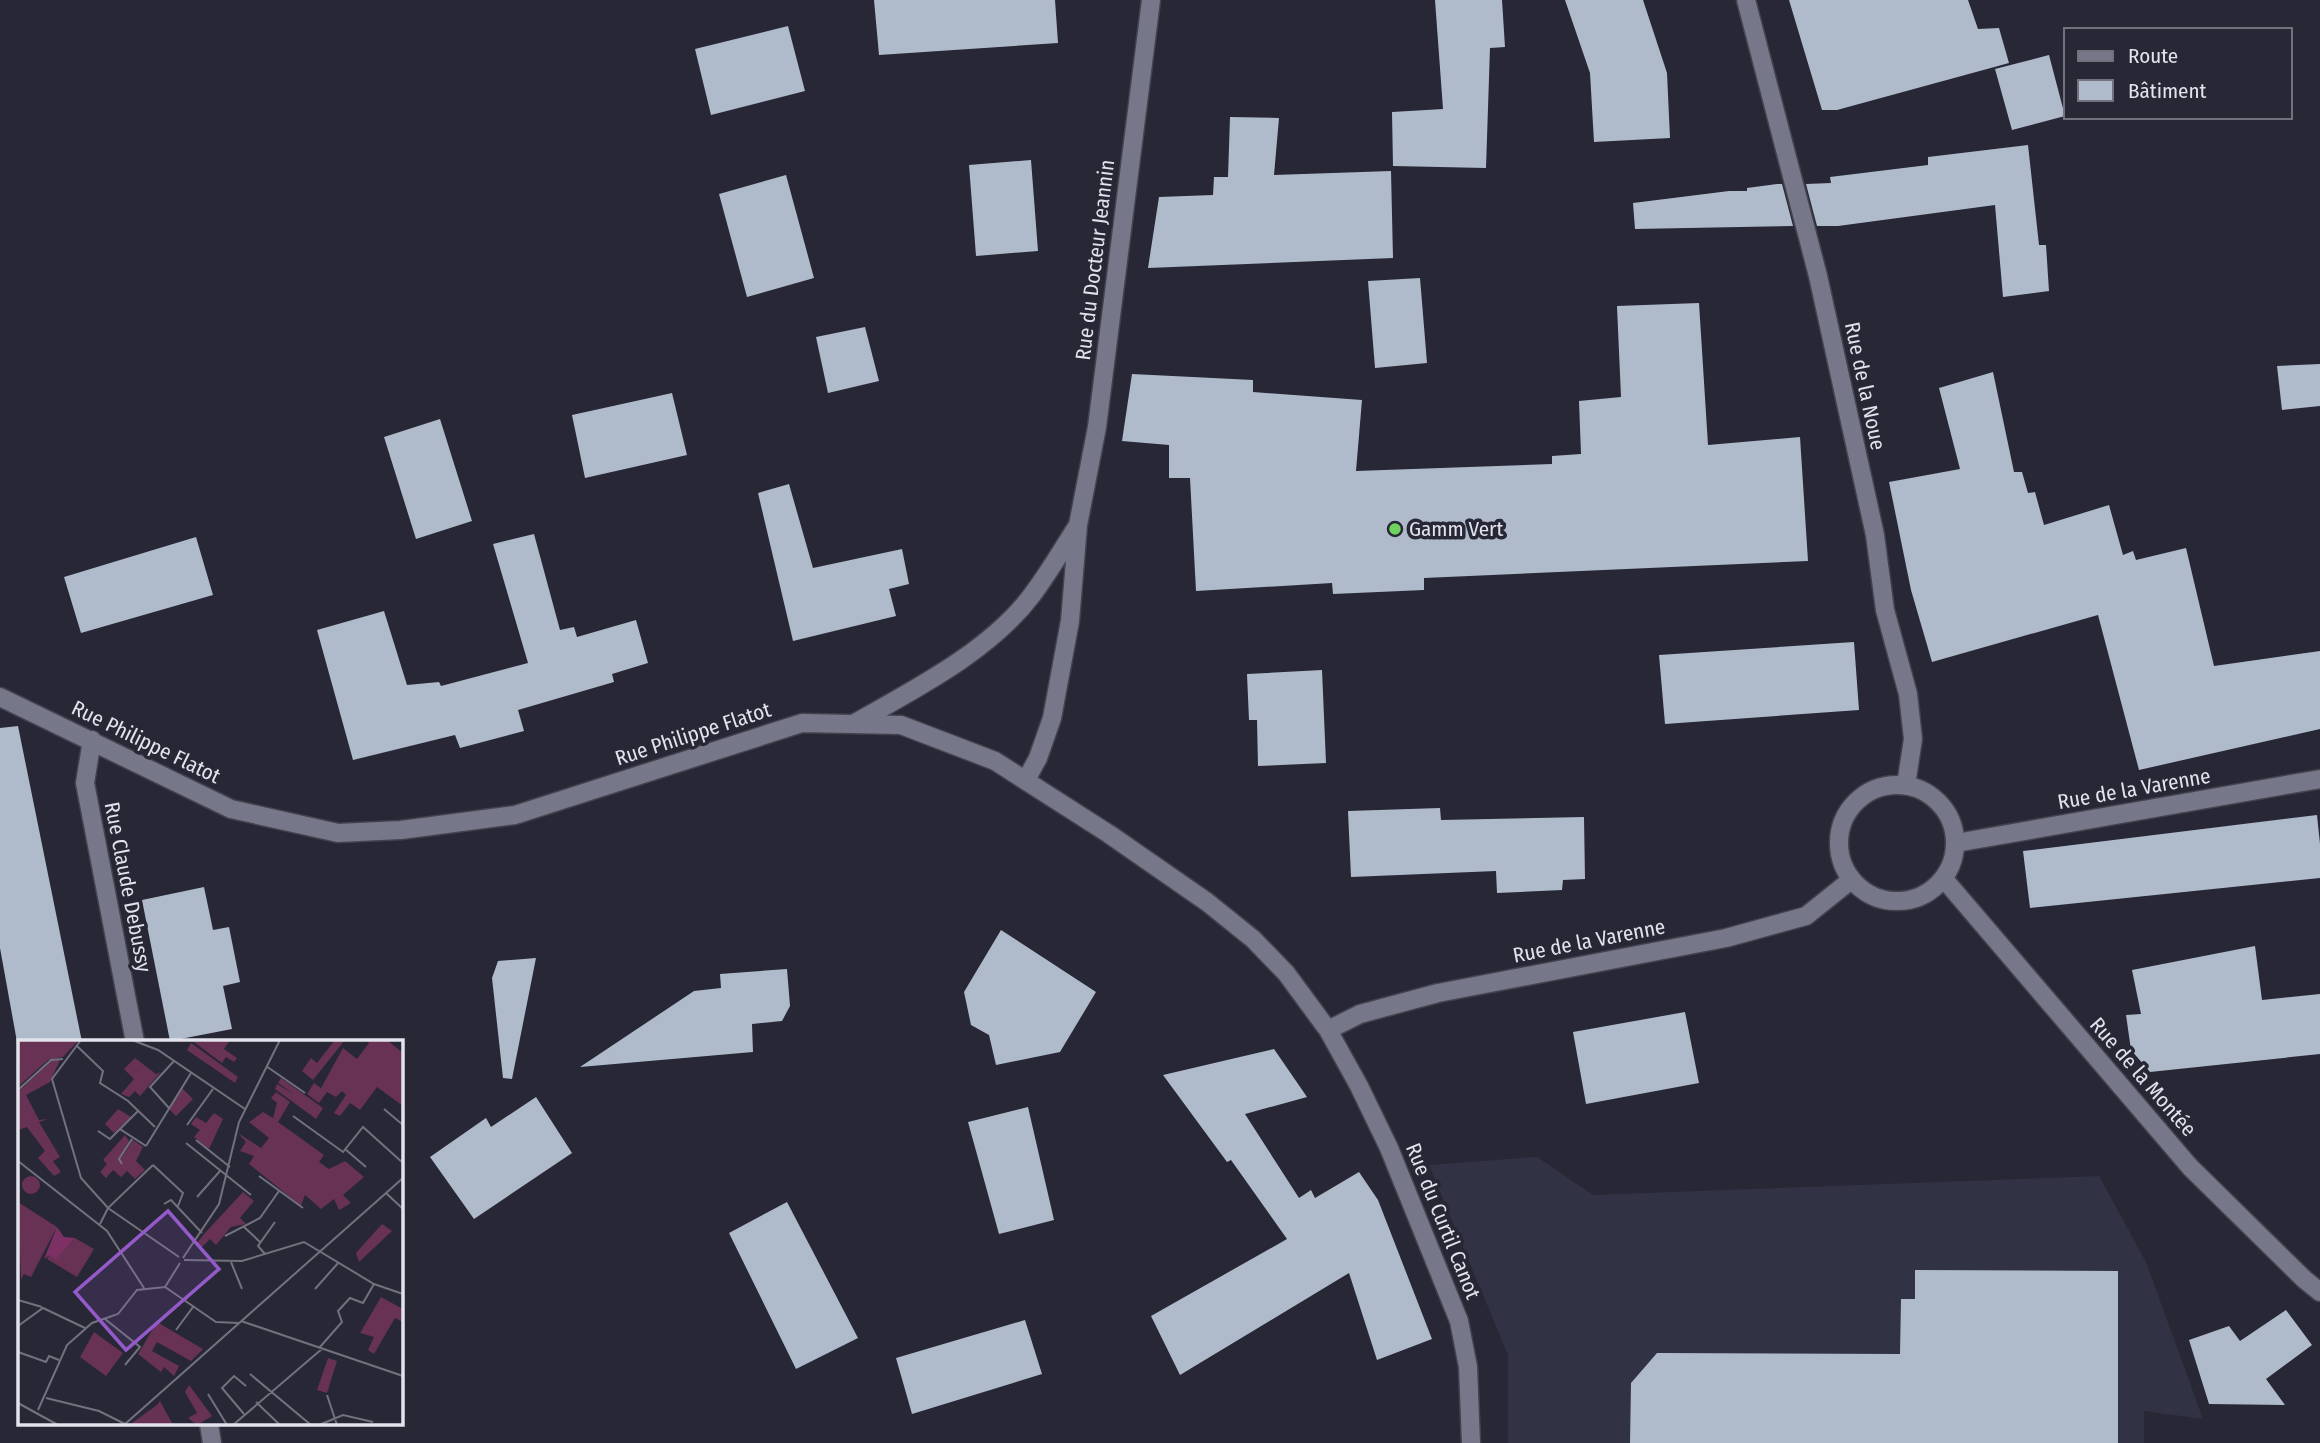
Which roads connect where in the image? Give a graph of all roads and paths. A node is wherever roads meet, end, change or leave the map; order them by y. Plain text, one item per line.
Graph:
1 (1151, 0) edge
2 (1746, 0) edge
3 (1078, 525) junction
4 (0, 696) edge
5 (854, 724) junction
6 (92, 740) junction
7 (2320, 779) edge
8 (1026, 780) junction
9 (1906, 785) junction
10 (1956, 844) junction
11 (1944, 879) junction
12 (1851, 880) junction
13 (1328, 1030) junction
14 (135, 1040) edge
15 (2320, 1292) edge
16 (1471, 1443) edge

1 - 3 street, Rue du Docteur Jeannin
2 - 9 street, Rue de la Noue
3 - 5 street, Rue du Docteur Jeannin
3 - 8 street, Rue du Docteur Jeannin
4 - 6 street, Rue Philippe Flatot
5 - 6 street, Rue Philippe Flatot
5 - 8 street, Rue Philippe Flatot
6 - 14 street, Rue Claude Debussy
7 - 10 street, Rue de la Varenne
8 - 13 street, Rue Philippe Flatot
9 - 10 street
9 - 12 street
10 - 11 street
11 - 12 street
11 - 15 street, Rue de la Montée
12 - 13 street, Rue de la Varenne
13 - 16 street, Rue du Curtil Canot

